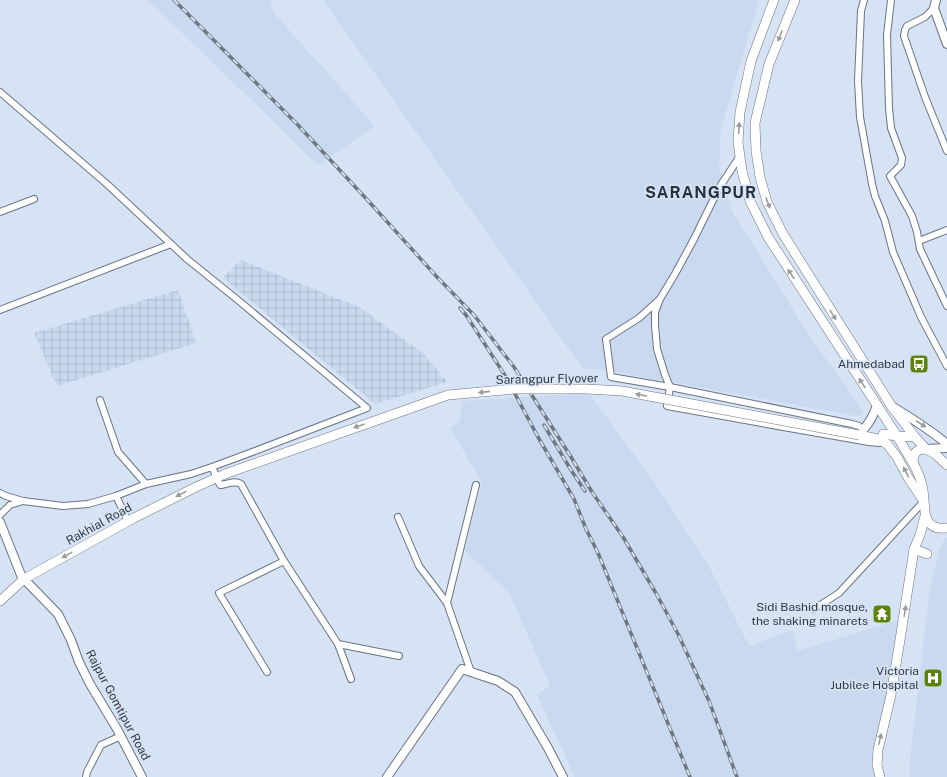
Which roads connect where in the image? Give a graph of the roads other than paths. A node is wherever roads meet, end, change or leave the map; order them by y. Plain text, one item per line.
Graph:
1 (774, 0) edge
2 (795, 0) edge
3 (864, 0) edge
4 (891, 0) edge
5 (935, 4) edge
6 (947, 44) edge
7 (0, 92) edge
8 (947, 151) edge
9 (740, 156) junction
10 (34, 199) dead end
11 (0, 212) edge
12 (947, 230) edge
13 (919, 241) junction
14 (171, 244) junction
15 (660, 299) junction
16 (947, 306) edge
17 (0, 310) edge
18 (947, 366) edge
19 (670, 387) junction
20 (100, 400) dead end
21 (877, 405) junction
22 (892, 407) junction
23 (861, 432) junction
24 (897, 436) junction
25 (915, 437) junction
26 (884, 439) junction
27 (947, 444) edge
28 (947, 448) edge
29 (926, 449) junction
30 (913, 463) junction
31 (947, 465) edge
32 (212, 467) junction
33 (221, 476) junction
34 (146, 484) junction
35 (476, 485) dead end
36 (0, 493) edge
37 (116, 496) junction
38 (23, 501) junction
39 (924, 501) junction
40 (0, 515) edge
41 (925, 516) junction
42 (398, 517) dead end
43 (128, 521) junction
44 (0, 522) edge
45 (947, 528) edge
46 (914, 549) junction
47 (927, 554) dead end
48 (284, 561) junction
49 (23, 577) junction
50 (0, 593) edge
51 (0, 601) edge
52 (447, 603) junction
53 (814, 609) dead end
54 (338, 644) junction
55 (399, 656) dead end
56 (267, 672) dead end
57 (471, 672) junction
58 (351, 679) dead end
59 (121, 736) junction
60 (86, 777) edge
61 (142, 777) edge
62 (387, 777) edge
63 (563, 777) edge
64 (880, 777) edge

9 -> 1 main road
2 -> 22 main road
3 - 18 street
4 - 13 street
5 - 6 main road
5 - 8 street
7 - 14 street
9 - 15 street
21 -> 9 main road
10 - 11 street
12 - 13 street
13 - 16 street
14 - 17 street
14 - 32 street
15 - 19 street
15 - 19 street
19 - 23 street
19 - 26 street
20 - 34 street
21 - 23 main road
21 - 24 main road
22 - 25 main road
22 -> 27 main road
23 - 26 main road, Sarangpur Flyover
23 -> 33 main road, Sarangpur Flyover, bridge
24 - 25 main road, Sarangpur Flyover
24 - 26 main road, Sarangpur Flyover
24 - 30 main road
25 - 29 main road
39 -> 26 main road
28 - 29 main road
29 - 30 main road
29 - 31 main road
30 - 39 main road
32 - 33 street
32 - 34 street
33 -> 43 main road, Rakhial Road
33 - 48 street
34 - 37 street
35 - 52 street
36 - 38 street
37 - 38 street
37 - 43 street
38 - 40 street
39 - 41 main road
39 - 53 street
41 - 45 main road
41 - 46 main road
42 - 52 street
43 -> 49 main road, Rakhial Road
44 - 49 main road, Rajpur Gomtipur Road
46 - 47 main road
64 -> 46 main road
48 - 54 street
48 - 56 street
49 - 50 main road, Rakhial Road
49 - 51 main road, Rakhial Road
49 - 59 main road, Rajpur Gomtipur Road
52 - 57 street
54 - 55 street
54 - 58 street
57 - 62 main road
57 - 63 main road
59 - 60 street
59 - 61 main road, Rajpur Gomtipur Road

